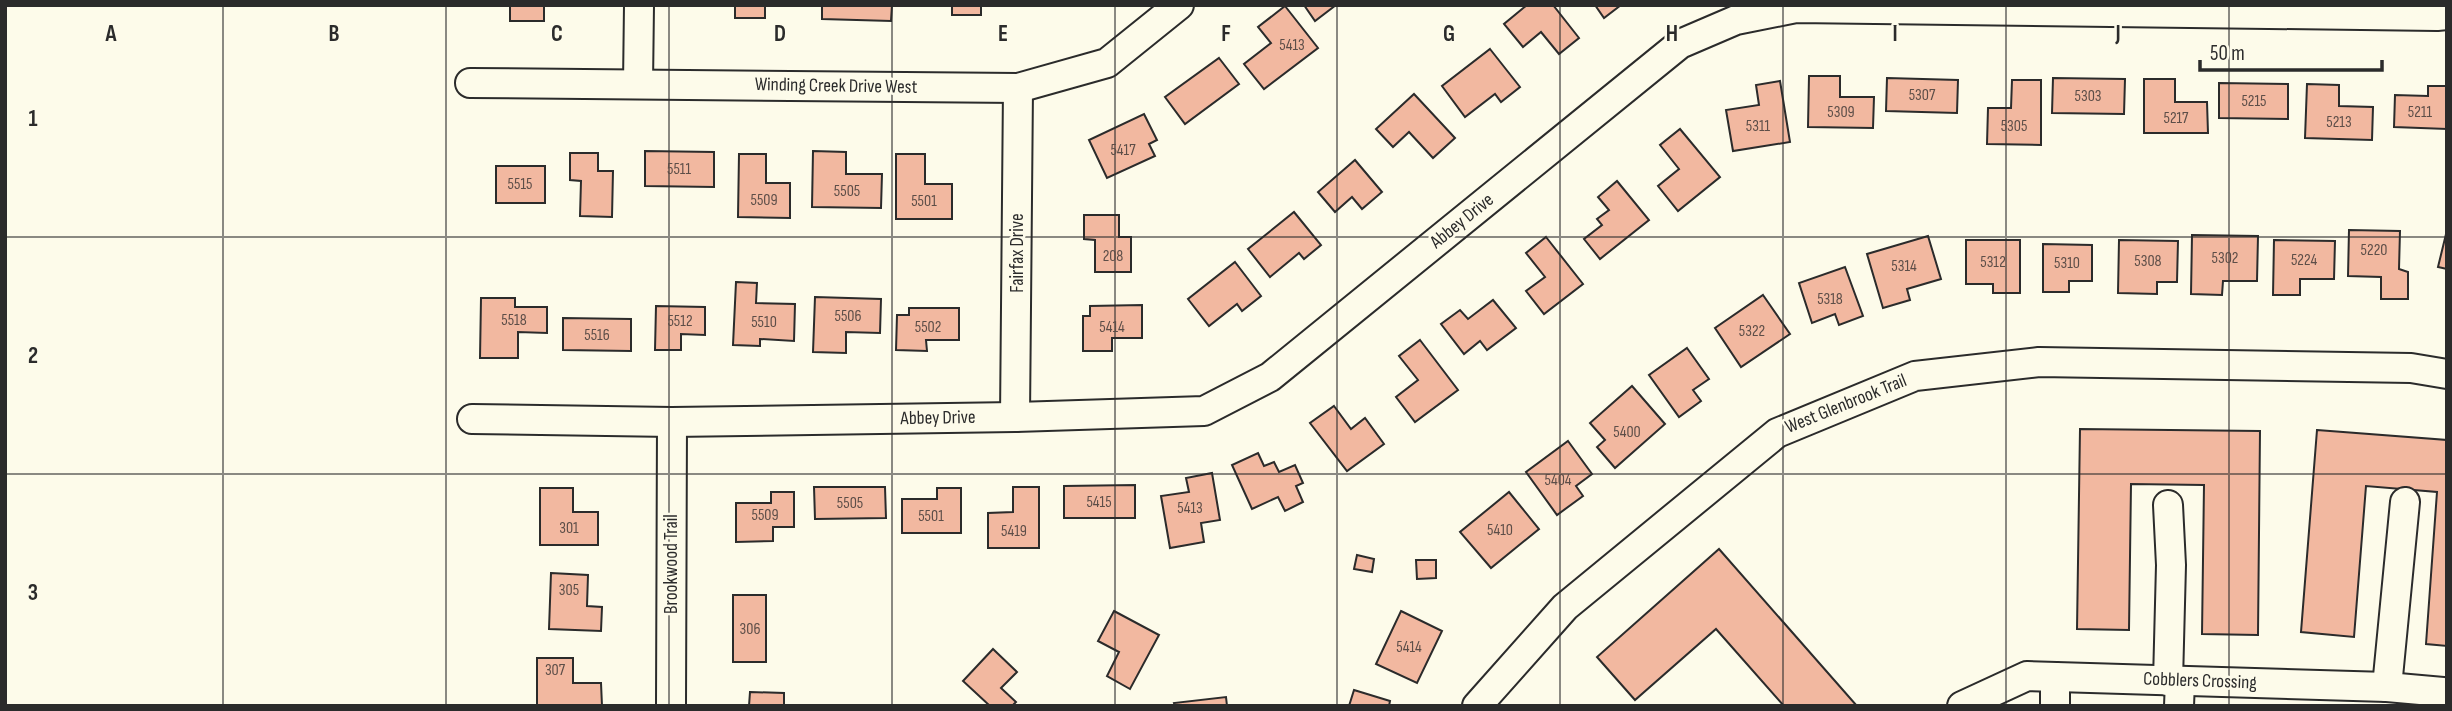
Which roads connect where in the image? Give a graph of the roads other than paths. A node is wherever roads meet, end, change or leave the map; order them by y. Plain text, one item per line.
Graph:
1 (639, 5) edge
2 (1179, 5) edge
3 (2447, 15) edge
4 (470, 83) dead end
5 (638, 85) junction
6 (1018, 88) junction
7 (2447, 374) edge
8 (1015, 417) junction
9 (472, 419) dead end
10 (672, 422) junction
11 (2405, 502) dead end
12 (2168, 505) dead end
13 (2055, 677) junction
14 (2387, 687) junction
15 (2176, 689) edge
16 (2444, 695) edge
17 (671, 706) edge
18 (1477, 706) edge
19 (1962, 706) edge
20 (2055, 706) edge

1 - 5 street
2 - 6 street, Winding Creek Drive West
3 - 8 street, Abbey Drive
4 - 5 street, Winding Creek Drive West
5 - 6 street, Winding Creek Drive West
6 - 8 street, Fairfax Drive
7 - 18 street, West Glenbrook Trail
8 - 10 street, Abbey Drive
9 - 10 street, Abbey Drive
10 - 17 street, Brookwood Trail
11 - 14 street
12 - 15 street
13 - 15 street, Cobblers Crossing
13 - 19 street, Cobblers Crossing
13 - 20 street
14 - 15 street, Cobblers Crossing
14 - 16 street, Cobblers Crossing

